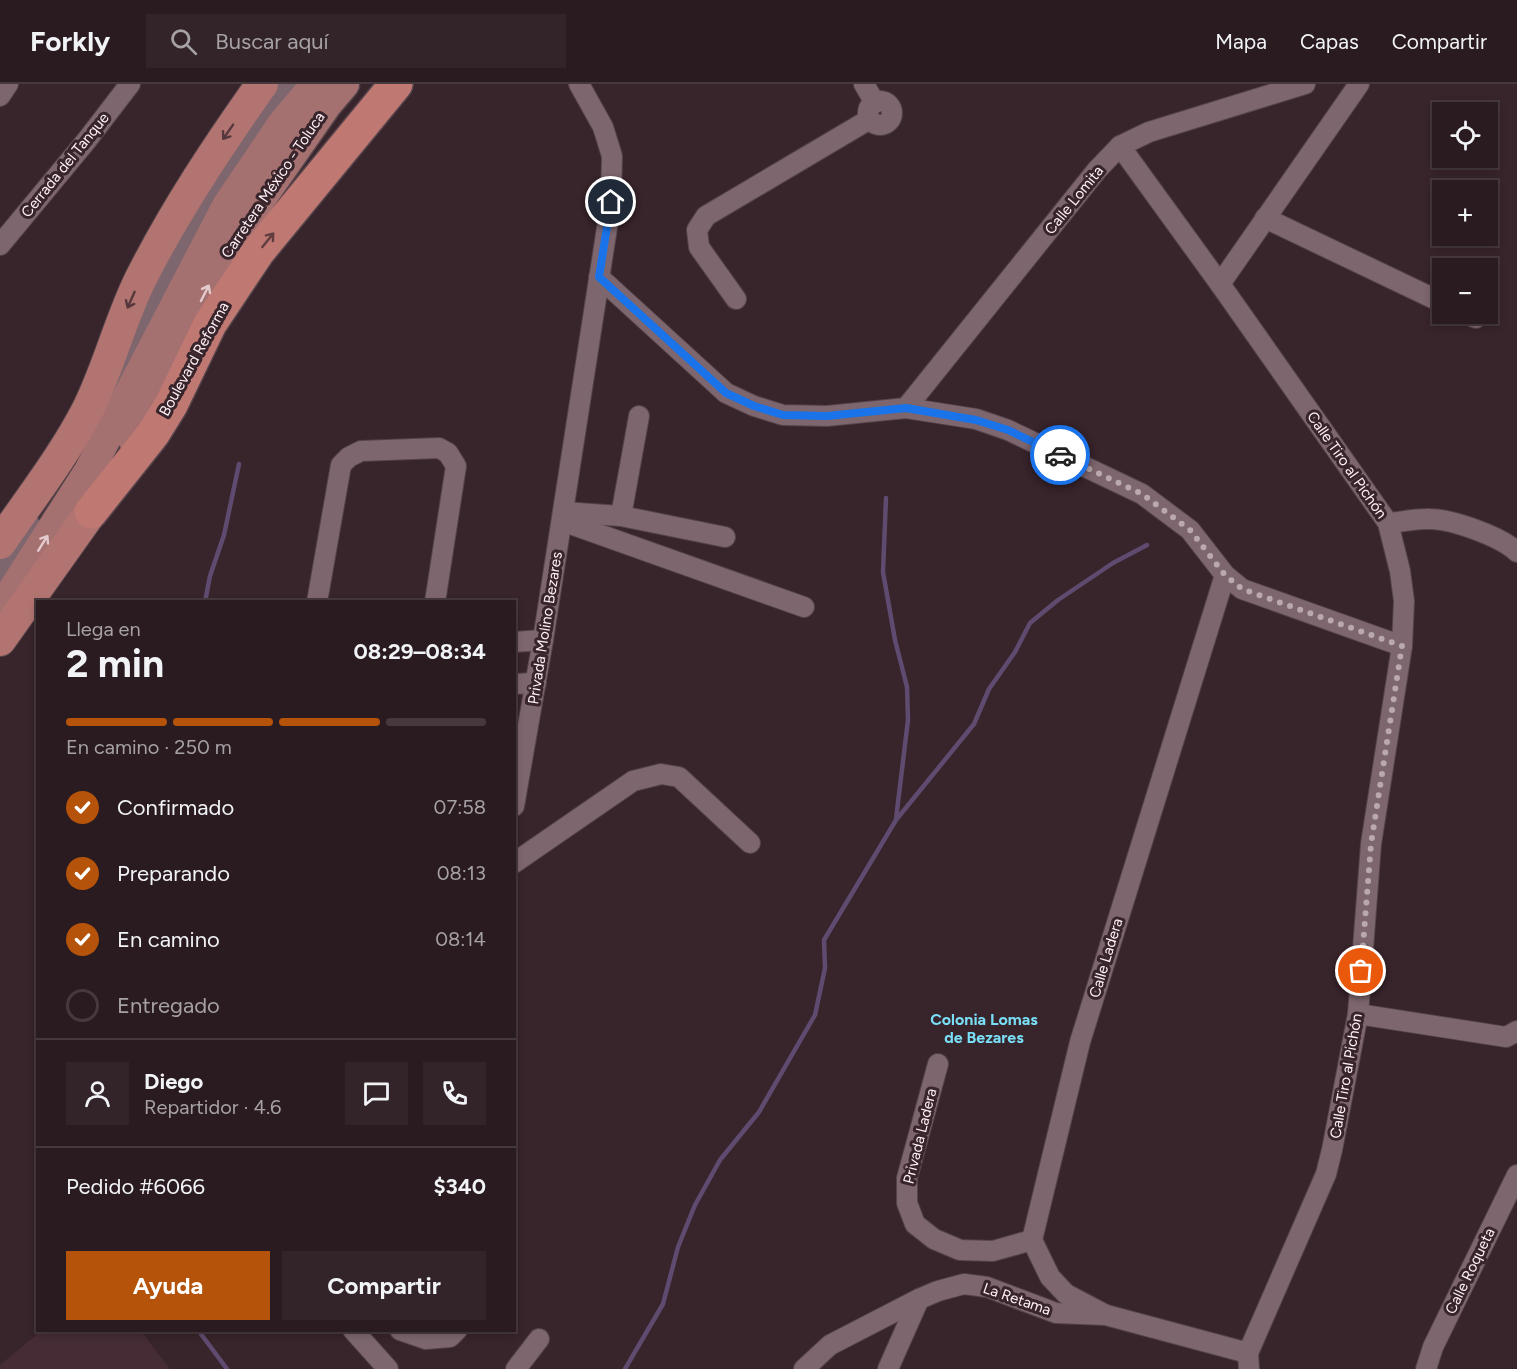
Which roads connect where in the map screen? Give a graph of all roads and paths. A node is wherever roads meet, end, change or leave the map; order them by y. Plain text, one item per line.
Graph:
1 (8, 84) edge
2 (130, 84) edge
3 (262, 84) edge
4 (291, 84) edge
5 (316, 84) edge
6 (344, 84) edge
7 (396, 84) edge
8 (579, 84) edge
9 (864, 84) edge
10 (1305, 84) edge
11 (1359, 84) edge
12 (0, 96) edge
13 (1120, 146) junction
14 (1265, 218) junction
15 (0, 245) edge
16 (599, 277) junction
17 (1220, 284) junction
18 (1432, 298) edge
19 (736, 299) dead end
20 (906, 408) junction
21 (639, 416) dead end
22 (91, 512) junction
23 (562, 516) junction
24 (621, 516) junction
25 (1388, 523) junction
26 (725, 537) dead end
27 (0, 543) edge
28 (1517, 552) edge
29 (0, 567) edge
30 (1225, 575) junction
31 (317, 600) edge
32 (435, 600) edge
33 (804, 607) dead end
34 (0, 610) edge
35 (0, 640) edge
36 (543, 640) junction
37 (516, 642) edge
38 (1402, 646) junction
39 (536, 683) junction
40 (516, 684) edge
41 (516, 795) edge
42 (750, 843) dead end
43 (516, 862) edge
44 (1358, 1014) junction
45 (1517, 1031) edge
46 (938, 1064) dead end
47 (1517, 1175) edge
48 (1032, 1240) junction
49 (919, 1299) junction
50 (1106, 1315) junction
51 (355, 1332) edge
52 (406, 1332) edge
53 (455, 1332) edge
54 (539, 1339) dead end
55 (1248, 1361) edge
56 (388, 1369) edge
57 (516, 1369) edge
58 (804, 1369) edge
59 (888, 1369) edge
60 (1426, 1369) edge

1 - 12 street
2 - 15 street, Cerrada del Tanque
3 -> 27 highway
4 - 29 main road
34 -> 5 main road
22 -> 6 main road, Carretera México - Toluca
22 -> 7 highway, Boulevard Reforma
8 - 16 street, Privada Molino Bezares
9 - 19 street
10 - 13 street, Calle Lomita
11 - 14 street
13 - 17 street, Calle Tiro al Pichón
13 - 20 street, Calle Lomita
14 - 17 street
14 - 18 street
16 - 20 street
16 - 23 street, Privada Molino Bezares
17 - 25 street, Calle Tiro al Pichón
20 - 30 street
21 - 24 street
22 - 35 highway, Boulevard Reforma
23 - 24 street
23 - 33 street
23 - 36 street, Privada Molino Bezares
24 - 26 street
25 - 28 street
25 - 38 street, Calle Tiro al Pichón
30 - 38 street
30 - 48 street, Calle Ladera
31 - 32 street
36 - 37 street
36 - 39 street, Privada Molino Bezares
38 - 44 street, Calle Tiro al Pichón
39 - 40 street
39 - 41 street, Privada Molino Bezares
42 - 43 street
44 - 45 street
44 - 55 street, Calle Tiro al Pichón
46 - 48 street, Privada Ladera
47 - 60 street, Calle Roqueta
48 - 50 street
49 - 50 street, La Retama
49 - 58 street, La Retama
49 - 59 street
50 - 55 street, La Retama
51 - 56 street
52 - 53 street
54 - 57 street

